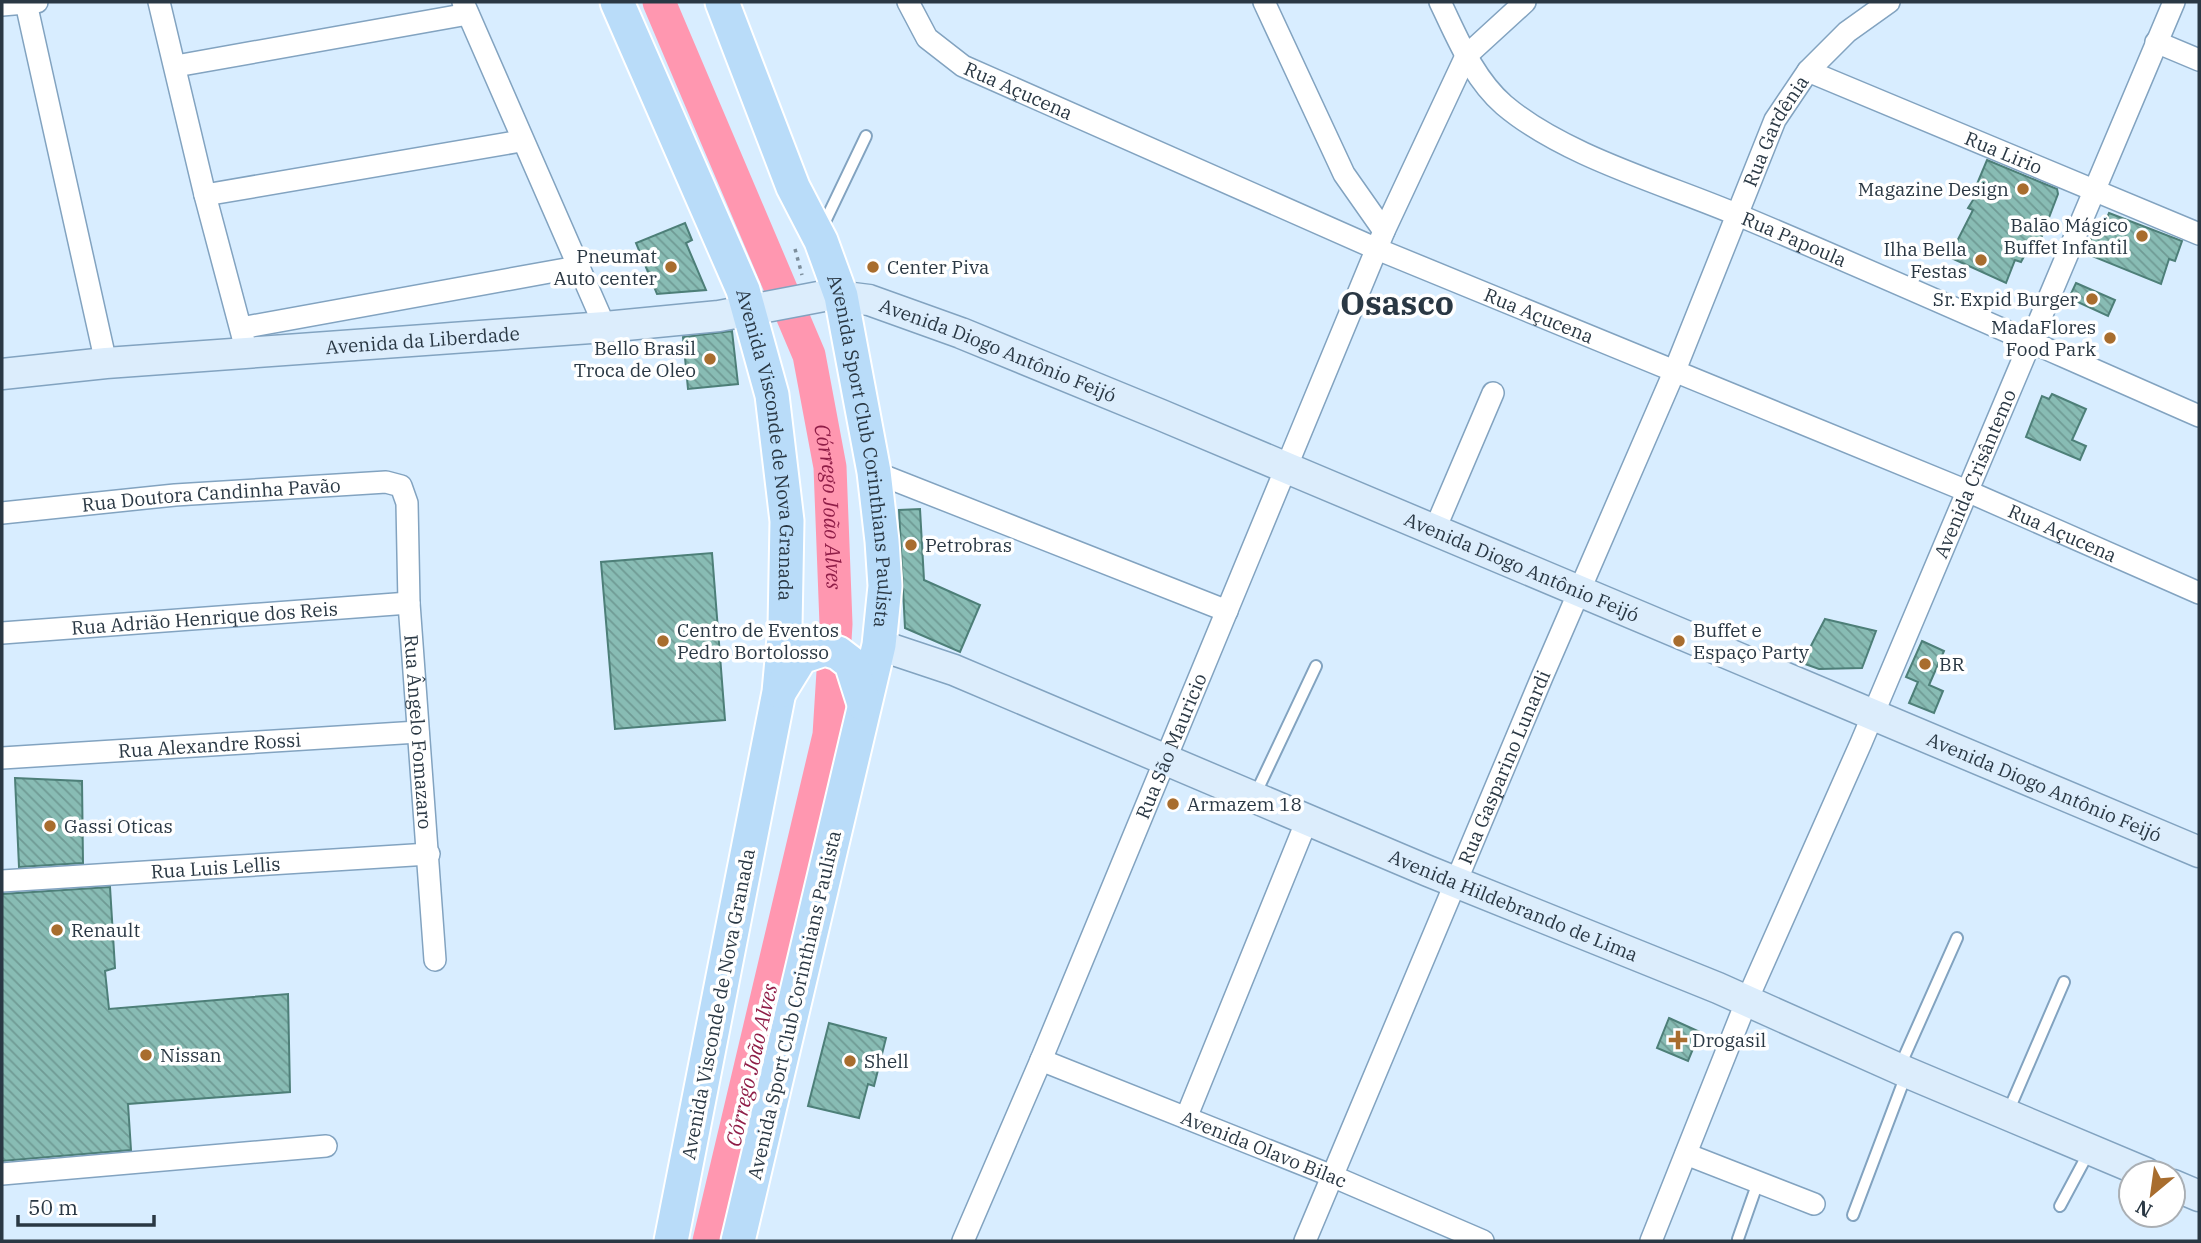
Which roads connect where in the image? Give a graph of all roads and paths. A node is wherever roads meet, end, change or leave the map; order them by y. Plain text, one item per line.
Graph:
1 (33, 2) edge
2 (159, 2) edge
3 (617, 2) edge
4 (722, 2) edge
5 (908, 2) edge
6 (1264, 2) edge
7 (1440, 2) edge
8 (1525, 2) edge
9 (1889, 2) edge
10 (2174, 2) edge
11 (2, 5) edge
12 (465, 8) edge
13 (2156, 42) junction
14 (1466, 56) junction
15 (2199, 60) edge
16 (177, 66) junction
17 (1808, 71) junction
18 (866, 136) dead end
19 (521, 141) junction
20 (2095, 188) junction
21 (205, 195) junction
22 (1737, 215) junction
23 (2199, 234) edge
24 (818, 236) junction
25 (1380, 240) junction
26 (577, 267) junction
27 (835, 296) junction
28 (764, 307) junction
29 (605, 327) junction
30 (244, 340) junction
31 (2030, 342) junction
32 (106, 363) junction
33 (1675, 370) junction
34 (2, 374) edge
35 (1493, 393) dead end
36 (2199, 416) edge
37 (1287, 469) junction
38 (874, 472) junction
39 (1967, 491) junction
40 (407, 503) joint
41 (2, 513) edge
42 (1435, 529) junction
43 (1579, 590) junction
44 (2199, 593) edge
45 (408, 603) junction
46 (1227, 611) junction
47 (2, 633) edge
48 (879, 645) junction
49 (1316, 666) dead end
50 (785, 683) junction
51 (862, 696) junction
52 (1873, 714) junction
53 (418, 732) junction
54 (2, 758) edge
55 (1165, 761) junction
56 (1254, 798) junction
57 (1307, 820) junction
58 (2199, 852) edge
59 (429, 853) junction
60 (2, 881) edge
61 (1457, 882) junction
62 (1957, 938) dead end
63 (435, 960) dead end
64 (2064, 982) dead end
65 (1746, 1000) junction
66 (1041, 1060) junction
67 (1903, 1071) junction
68 (2007, 1115) junction
69 (1186, 1118) junction
70 (326, 1146) dead end
71 (2090, 1149) junction
72 (1686, 1154) junction
73 (2117, 1161) edge
74 (2, 1174) edge
75 (1332, 1176) junction
76 (1758, 1182) junction
77 (1814, 1204) dead end
78 (2060, 1206) dead end
79 (1853, 1215) dead end
80 (1738, 1239) dead end
81 (671, 1241) edge
82 (738, 1241) edge
83 (963, 1241) edge
84 (1305, 1241) edge
85 (1483, 1241) edge
86 (1651, 1241) edge

1 - 11 street
1 - 32 street
2 - 16 street
3 - 28 main road, Avenida Visconde de Nova Granada
4 - 24 main road, Avenida Sport Club Corinthians Paulista
5 - 25 street, Rua Açucena
6 - 25 street
7 - 14 street, Rua Papoula
8 - 14 street
9 - 17 street, Rua Gardênia
10 - 13 street, Avenida Crisântemo
12 - 16 street
12 - 19 street
13 - 15 street
13 - 20 street, Avenida Crisântemo
14 - 22 street, Rua Papoula
14 - 25 street, Rua São Mauricio
16 - 21 street
17 - 20 street, Rua Lirio
17 - 22 street, Rua Gardênia
18 - 24 lane
19 - 21 street
19 - 26 street
20 - 23 street, Rua Lirio
20 - 31 street, Avenida Crisântemo
21 - 30 street
22 - 31 street, Rua Papoula
22 - 33 street, Rua Gardênia
24 - 27 main road, Avenida Sport Club Corinthians Paulista
25 - 33 street, Rua Açucena
25 - 37 street, Rua São Mauricio
26 - 29 street
26 - 30 street
27 - 28 main road, Avenida da Liberdade
27 - 37 main road, Avenida Diogo Antônio Feijó
27 - 38 main road, Avenida Sport Club Corinthians Paulista
28 - 29 main road, Avenida da Liberdade
28 - 50 main road, Avenida Visconde de Nova Granada
29 - 30 main road, Avenida da Liberdade
30 - 32 main road, Avenida da Liberdade
31 - 36 street, Rua Papoula
31 - 39 street, Avenida Crisântemo
32 - 34 main road, Avenida da Liberdade
33 - 39 street, Rua Açucena
33 - 43 street, Rua Gasparino Lunardi
35 - 42 street
37 - 42 main road, Avenida Diogo Antônio Feijó
37 - 46 street, Rua São Mauricio
38 - 46 street
38 - 48 main road, Avenida Sport Club Corinthians Paulista
39 - 44 street, Rua Açucena
39 - 52 street, Avenida Crisântemo
40 - 41 street, Rua Doutora Candinha Pavão
40 - 45 street, Rua Ângelo Fomazaro
42 - 43 main road, Avenida Diogo Antônio Feijó
43 - 52 main road, Avenida Diogo Antônio Feijó
43 - 61 street, Rua Gasparino Lunardi
45 - 47 street, Rua Adrião Henrique dos Reis
45 - 53 street, Rua Ângelo Fomazaro
46 - 55 street, Rua São Mauricio
48 - 51 main road, Avenida Sport Club Corinthians Paulista
48 - 55 main road, Avenida Hildebrando de Lima
49 - 56 lane
50 - 51 main road
50 - 81 main road, Avenida Visconde de Nova Granada
51 - 82 main road, Avenida Sport Club Corinthians Paulista
52 - 58 main road, Avenida Diogo Antônio Feijó
52 - 65 street, Avenida Crisântemo
53 - 54 street, Rua Alexandre Rossi
53 - 59 street, Rua Ângelo Fomazaro
55 - 56 main road, Avenida Hildebrando de Lima
55 - 66 street, Rua São Mauricio
56 - 57 main road, Avenida Hildebrando de Lima
57 - 61 main road, Avenida Hildebrando de Lima
57 - 69 street
59 - 60 street, Rua Luis Lellis
59 - 63 street, Rua Ângelo Fomazaro
61 - 65 main road, Avenida Hildebrando de Lima
61 - 75 street, Rua Gasparino Lunardi
62 - 67 lane
64 - 68 lane
65 - 67 main road, Avenida Hildebrando de Lima
65 - 72 street, Avenida Crisântemo
66 - 69 street, Avenida Olavo Bilac
66 - 83 street, Rua São Mauricio
67 - 68 main road, Avenida Hildebrando de Lima
67 - 79 lane
68 - 71 main road, Avenida Hildebrando de Lima
69 - 75 street, Avenida Olavo Bilac
70 - 74 street
71 - 73 main road, Avenida Hildebrando de Lima
71 - 78 lane
72 - 76 street
72 - 86 street, Avenida Crisântemo
75 - 84 street, Rua Gasparino Lunardi
75 - 85 street, Avenida Olavo Bilac
76 - 77 street
76 - 80 lane

